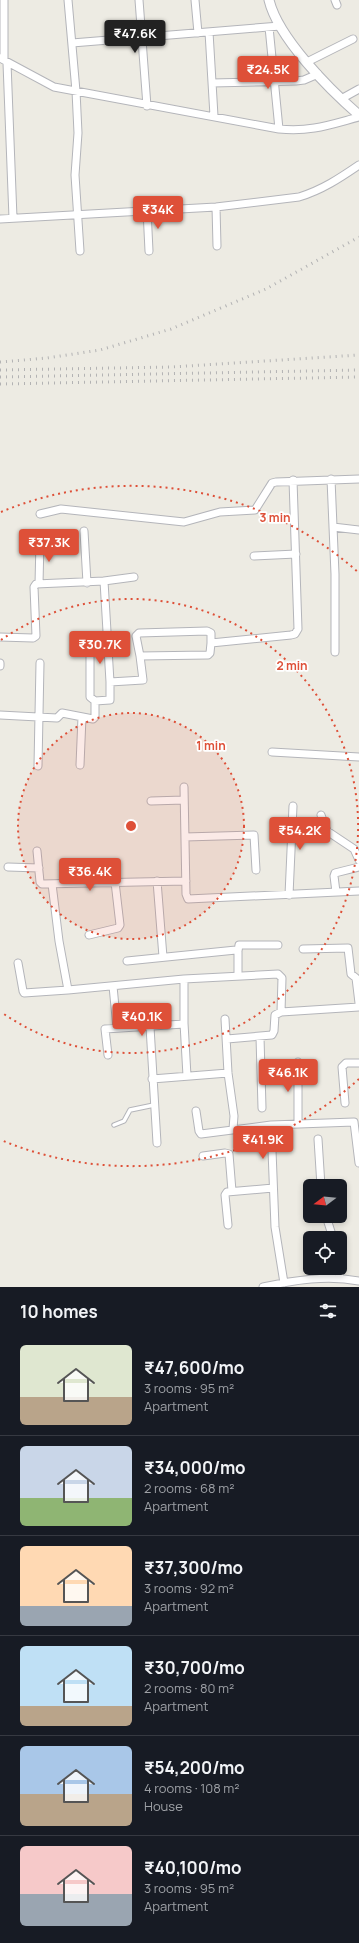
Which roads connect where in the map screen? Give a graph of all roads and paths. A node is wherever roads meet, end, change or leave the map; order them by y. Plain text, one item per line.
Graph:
1 (4, 0) edge
2 (68, 0) edge
3 (139, 0) edge
4 (195, 0) edge
5 (269, 0) edge
6 (280, 26) junction
7 (269, 27) junction
8 (209, 32) junction
9 (198, 33) junction
10 (143, 38) junction
11 (353, 39) dead end
12 (72, 43) junction
13 (4, 60) edge
14 (307, 62) junction
15 (318, 74) junction
16 (274, 81) junction
17 (212, 82) junction
18 (359, 89) edge
19 (76, 91) junction
20 (341, 99) junction
21 (148, 106) junction
22 (358, 114) edge
23 (214, 116) junction
24 (279, 129) junction
25 (359, 165) edge
26 (216, 207) junction
27 (147, 210) junction
28 (78, 215) junction
29 (13, 218) junction
30 (0, 219) edge
31 (217, 246) dead end
32 (80, 251) dead end
33 (149, 251) dead end
34 (331, 479) junction
35 (359, 479) edge
36 (293, 480) junction
37 (40, 514) dead end
38 (333, 527) junction
39 (359, 530) edge
40 (84, 531) dead end
41 (40, 541) dead end
42 (296, 554) junction
43 (254, 556) dead end
44 (134, 577) dead end
45 (104, 581) junction
46 (87, 583) junction
47 (39, 584) junction
48 (0, 637) edge
49 (90, 637) dead end
50 (211, 643) junction
51 (335, 652) dead end
52 (140, 656) junction
53 (0, 663) edge
54 (40, 663) dead end
55 (0, 666) edge
56 (110, 682) junction
57 (95, 701) junction
58 (0, 715) edge
59 (82, 717) junction
60 (38, 718) junction
61 (272, 752) dead end
62 (359, 757) edge
63 (80, 764) dead end
64 (38, 766) dead end
65 (184, 787) dead end
66 (184, 800) junction
67 (151, 801) dead end
68 (293, 806) dead end
69 (321, 815) dead end
70 (185, 837) junction
71 (37, 851) dead end
72 (359, 860) edge
73 (8, 867) dead end
74 (359, 867) edge
75 (39, 868) junction
76 (256, 870) dead end
77 (157, 881) junction
78 (186, 881) junction
79 (115, 882) junction
80 (52, 884) junction
81 (359, 891) edge
82 (336, 892) junction
83 (289, 895) junction
84 (89, 935) dead end
85 (278, 945) dead end
86 (303, 949) dead end
87 (238, 951) junction
88 (163, 957) junction
89 (127, 961) dead end
90 (18, 963) dead end
91 (238, 975) junction
92 (357, 976) edge
93 (184, 979) junction
94 (113, 986) junction
95 (68, 990) junction
96 (359, 1004) edge
97 (359, 1007) edge
98 (282, 1012) junction
99 (226, 1019) dead end
100 (184, 1024) junction
101 (150, 1027) junction
102 (117, 1028) junction
103 (260, 1037) junction
104 (227, 1039) junction
105 (108, 1055) dead end
106 (298, 1062) dead end
107 (359, 1063) edge
108 (228, 1074) junction
109 (188, 1076) junction
110 (152, 1079) junction
111 (345, 1102) dead end
112 (154, 1104) junction
113 (262, 1108) dead end
114 (196, 1111) dead end
115 (298, 1124) junction
116 (114, 1125) dead end
117 (272, 1125) junction
118 (233, 1129) junction
119 (318, 1139) dead end
120 (157, 1143) dead end
121 (203, 1156) dead end
122 (359, 1163) edge
123 (321, 1179) edge
124 (274, 1188) junction
125 (232, 1191) junction
126 (228, 1225) dead end
127 (340, 1275) edge
128 (340, 1278) junction
129 (359, 1281) edge
130 (279, 1285) edge
131 (263, 1287) edge

1 - 13 street
2 - 12 street
3 - 10 street
4 - 9 street
5 - 6 street
6 - 7 street
6 - 14 street
7 - 8 street
7 - 16 street
8 - 9 street
8 - 17 street
9 - 10 street
10 - 12 street
10 - 21 street
11 - 14 street
12 - 19 street
13 - 19 street
13 - 29 street
14 - 15 street
15 - 16 street
15 - 20 street
16 - 17 street
16 - 24 street
17 - 23 street
18 - 20 street
19 - 21 street
19 - 28 street
20 - 22 street
21 - 23 street
22 - 24 street
23 - 24 street
25 - 26 street
26 - 27 street
26 - 31 street
27 - 28 street
27 - 33 street
28 - 29 street
28 - 32 street
29 - 30 street
34 - 35 street
34 - 36 street
34 - 38 street
36 - 37 street
36 - 42 street
38 - 39 street
38 - 51 street
40 - 46 street
41 - 47 street
42 - 43 street
42 - 50 street
44 - 45 street
45 - 46 street
45 - 56 street
46 - 47 street
47 - 48 street
49 - 57 street
50 - 52 street
50 - 52 street
52 - 56 street
53 - 55 street
54 - 60 street
56 - 57 street
57 - 59 street
58 - 60 street
59 - 60 street
59 - 63 street
60 - 64 street
61 - 62 street
65 - 66 street
66 - 67 street
66 - 70 street
68 - 83 street
69 - 72 street
70 - 76 street
70 - 78 street
71 - 75 street
73 - 75 street
74 - 82 street
75 - 80 street
77 - 78 street
77 - 79 street
77 - 88 street
78 - 83 street
79 - 80 street
79 - 84 street
80 - 95 street
81 - 82 street
82 - 83 street
85 - 87 street
86 - 92 street
87 - 88 street
87 - 91 street
88 - 89 street
90 - 95 street
91 - 93 street
91 - 98 street
92 - 96 street
93 - 94 street
93 - 100 street
94 - 95 street
94 - 102 street
97 - 98 street
98 - 103 street
99 - 104 street
100 - 101 street
100 - 109 street
101 - 102 street
101 - 110 street
102 - 105 street
103 - 104 street
103 - 113 street
104 - 108 street
106 - 115 street
107 - 111 street
108 - 109 street
108 - 118 street
109 - 110 street
110 - 112 street
112 - 116 lane
112 - 120 street
114 - 118 street
115 - 117 street
115 - 122 street
117 - 118 street
117 - 124 street
119 - 123 street
121 - 125 street
124 - 125 street
124 - 130 street
125 - 126 street
127 - 128 street
128 - 129 street
128 - 130 street
130 - 131 street

